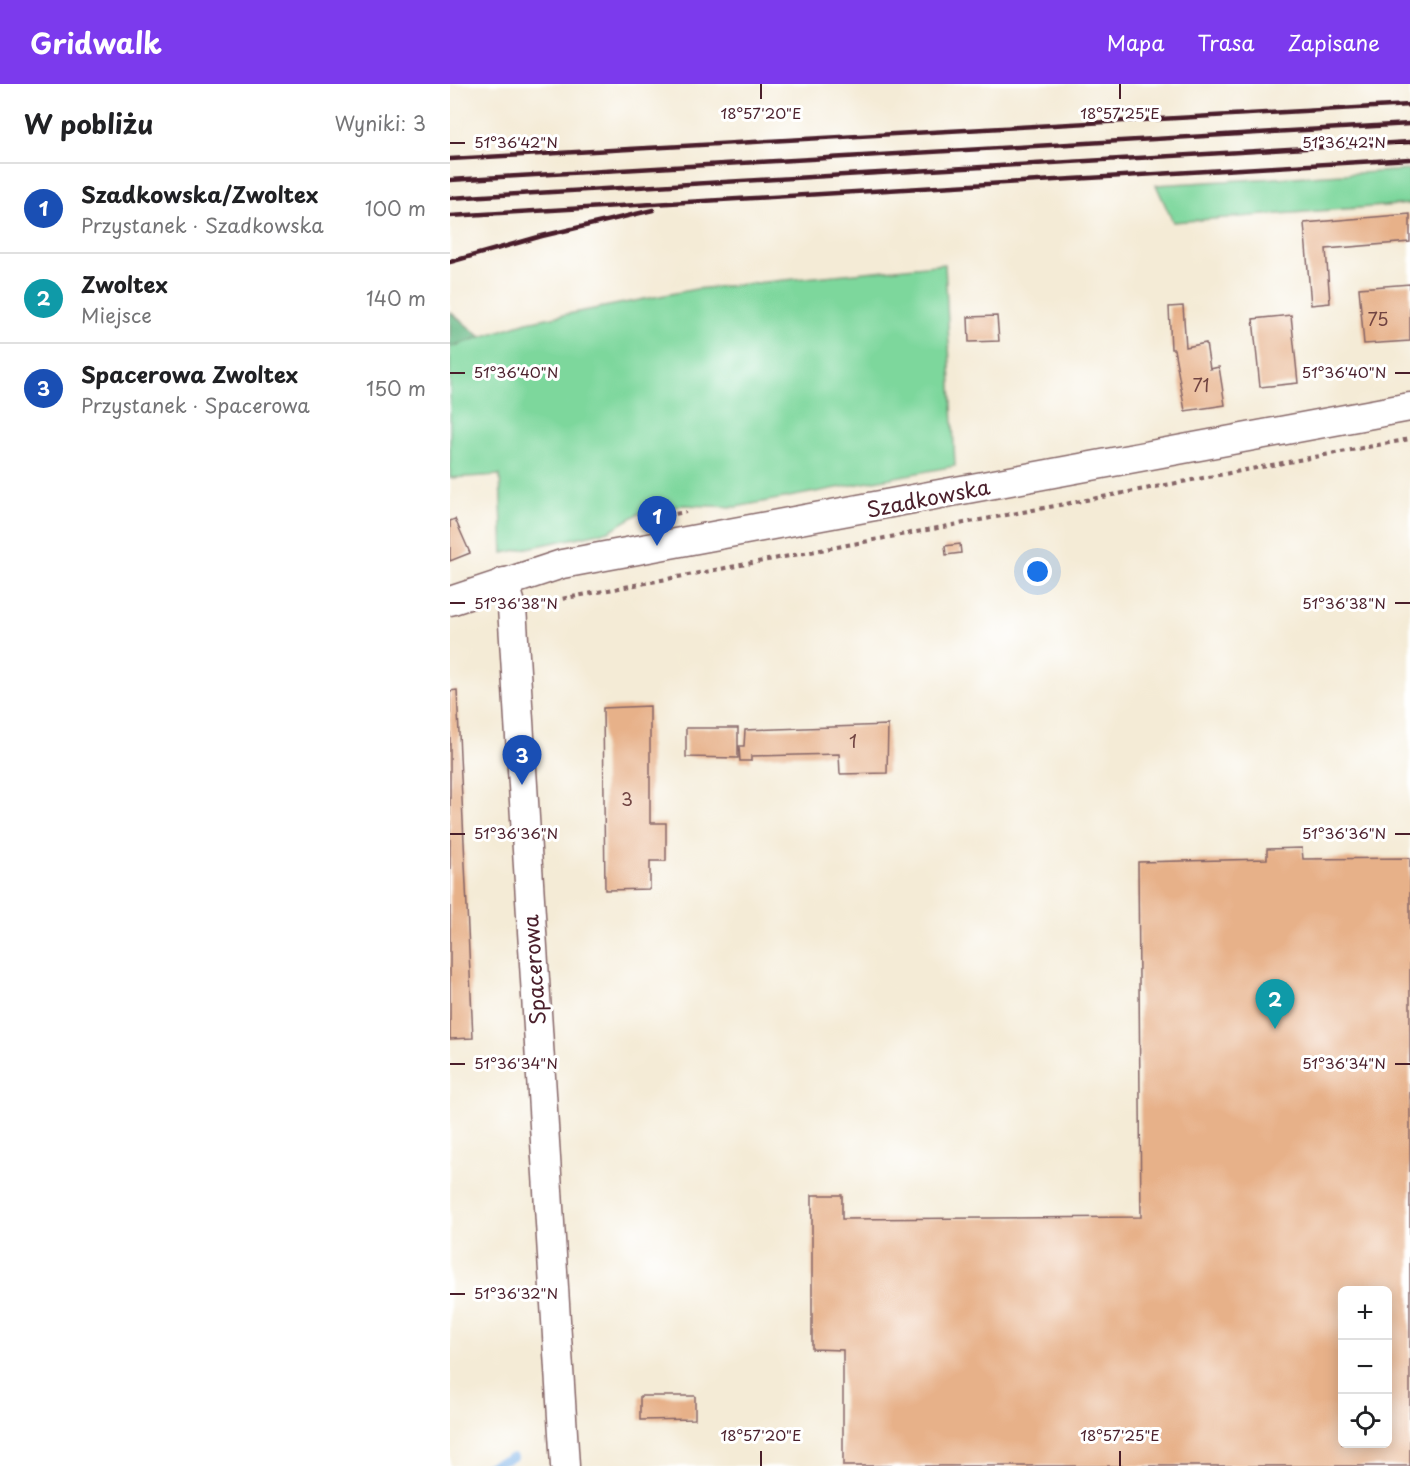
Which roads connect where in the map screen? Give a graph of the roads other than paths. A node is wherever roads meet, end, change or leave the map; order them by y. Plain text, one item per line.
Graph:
1 (1410, 407) edge
2 (504, 582) junction
3 (450, 601) edge
4 (565, 1466) edge

1 - 2 street, Szadkowska
2 - 3 street, Szadkowska
2 - 4 street, Spacerowa

